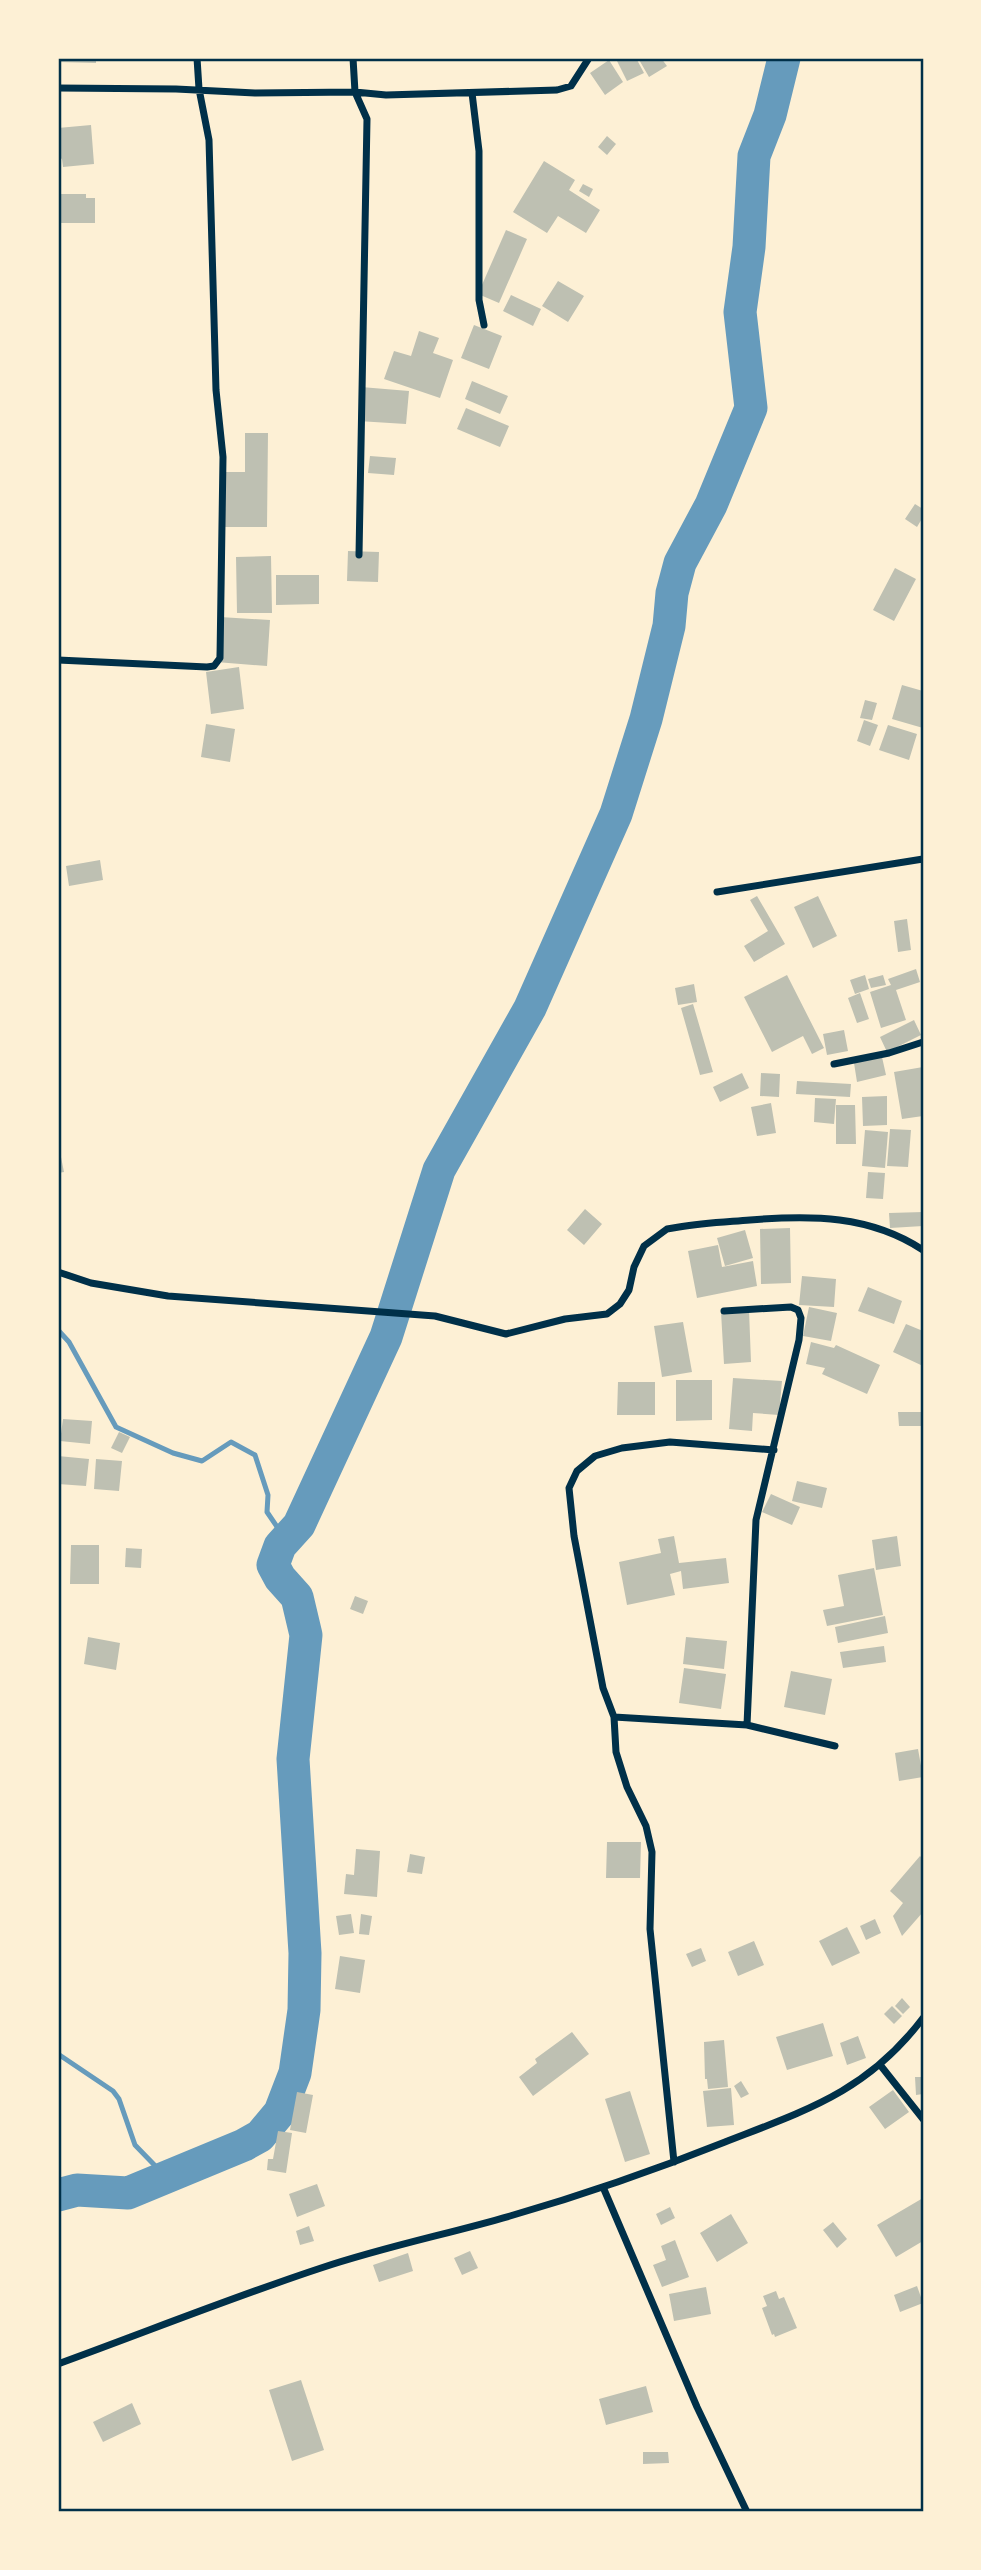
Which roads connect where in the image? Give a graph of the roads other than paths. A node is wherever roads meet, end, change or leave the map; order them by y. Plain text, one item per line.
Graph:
1 (197, 58) edge
2 (353, 58) edge
3 (589, 58) edge
4 (58, 89) edge
5 (199, 89) junction
6 (355, 92) junction
7 (472, 93) junction
8 (484, 326) dead end
9 (359, 555) dead end
10 (58, 660) edge
11 (923, 859) edge
12 (718, 892) dead end
13 (923, 1042) edge
14 (834, 1064) dead end
15 (923, 1250) edge
16 (58, 1272) edge
17 (724, 1311) dead end
18 (774, 1450) junction
19 (614, 1717) junction
20 (747, 1725) junction
21 (835, 1746) dead end
22 (923, 2018) edge
23 (880, 2066) junction
24 (923, 2119) edge
25 (674, 2162) junction
26 (603, 2187) junction
27 (58, 2364) edge
28 (747, 2512) edge

1 - 5 street
2 - 6 street
3 - 7 street
4 - 5 street
5 - 6 street
5 - 10 street
6 - 7 street
6 - 9 street
7 - 8 street
11 - 12 street
13 - 14 street
15 - 16 street
17 - 18 street
18 - 19 street
18 - 20 street
19 - 20 street
19 - 25 street
20 - 21 street
22 - 23 street
23 - 24 street
23 - 25 street
25 - 26 street
26 - 27 street
26 - 28 street

